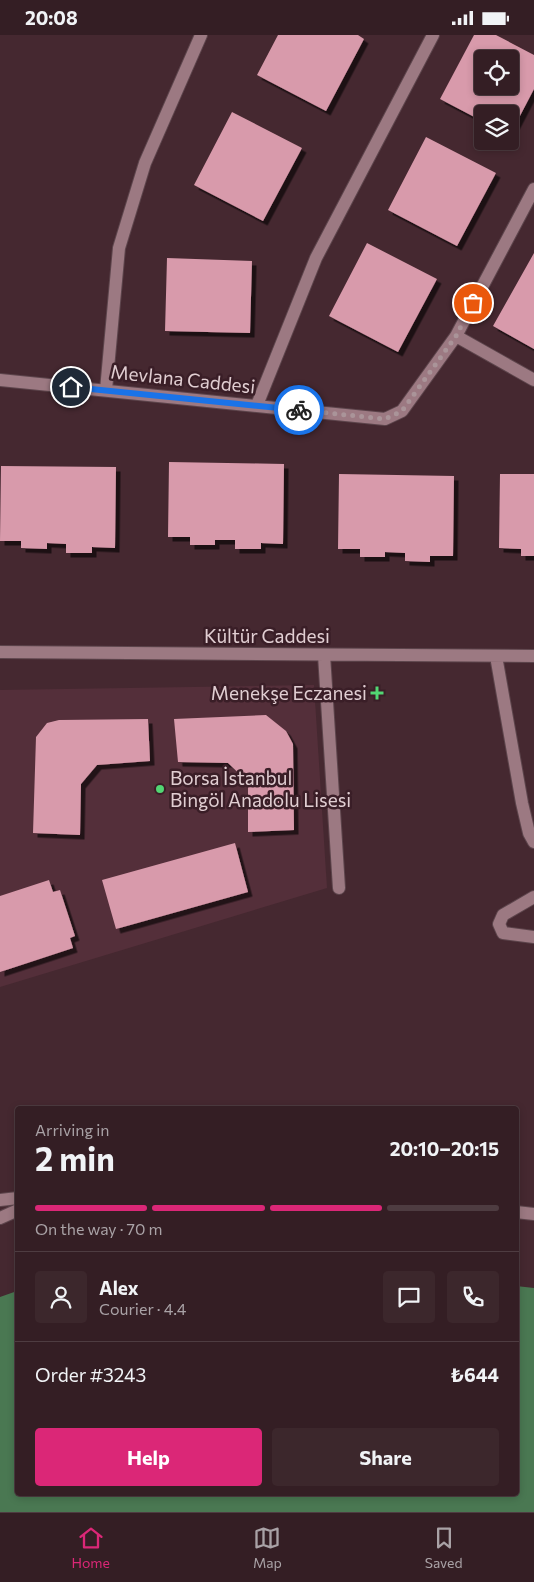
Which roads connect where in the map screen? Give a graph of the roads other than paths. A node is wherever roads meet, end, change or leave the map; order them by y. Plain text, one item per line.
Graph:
1 (202, 35) edge
2 (433, 35) edge
3 (534, 189) edge
4 (456, 336) junction
5 (0, 380) edge
6 (534, 380) edge
7 (106, 390) junction
8 (257, 405) junction
9 (0, 653) edge
10 (324, 655) junction
11 (496, 656) junction
12 (534, 656) edge
13 (534, 842) edge
14 (339, 888) dead end
15 (534, 897) edge
16 (534, 937) edge
17 (15, 1198) edge
18 (0, 1200) edge
19 (15, 1211) edge
20 (519, 1212) edge
21 (534, 1214) edge
22 (0, 1218) edge

1 - 7 street
2 - 8 street
3 - 4 street, Mevlana Caddesi
4 - 6 street
4 - 8 street, Mevlana Caddesi
5 - 7 street, Mevlana Caddesi
7 - 8 street, Mevlana Caddesi
9 - 10 street, Kültür Caddesi
10 - 11 street, Kültür Caddesi
10 - 14 street
11 - 12 street, Kültür Caddesi
11 - 13 street
15 - 16 street
17 - 18 street
19 - 22 street
20 - 21 street

